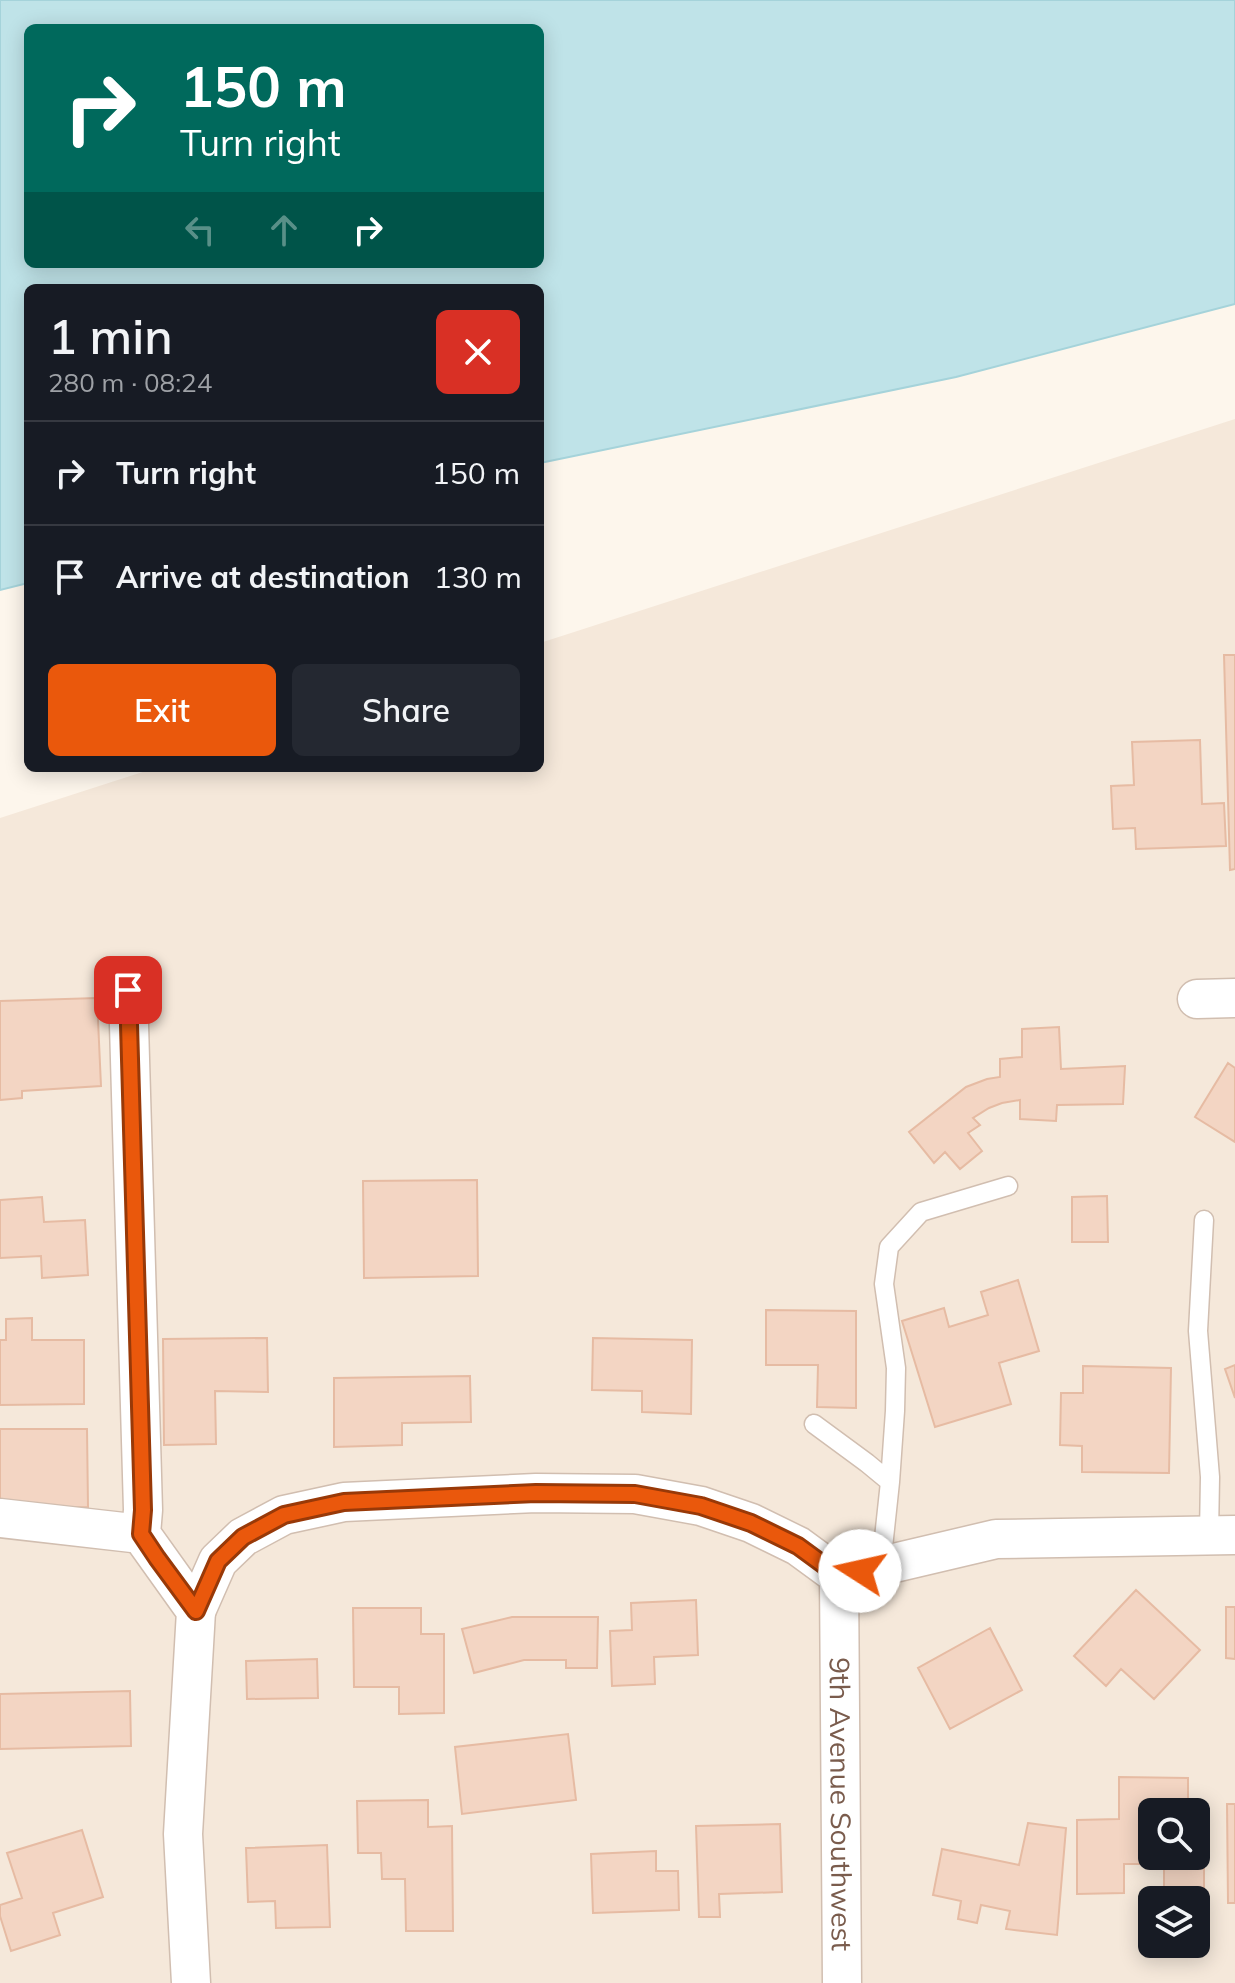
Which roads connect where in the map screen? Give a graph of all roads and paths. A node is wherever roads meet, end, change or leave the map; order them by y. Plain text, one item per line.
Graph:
1 (128, 990) dead end
2 (1235, 998) edge
3 (1197, 999) dead end
4 (1008, 1186) dead end
5 (1204, 1220) dead end
6 (814, 1424) dead end
7 (890, 1482) junction
8 (0, 1518) edge
9 (141, 1534) junction
10 (1222, 1535) edge
11 (881, 1566) junction
12 (839, 1576) junction
13 (196, 1611) junction
14 (191, 1983) edge
15 (842, 1983) edge

1 - 9 street
2 - 3 street
4 - 7 lane
5 - 10 lane
6 - 7 lane
7 - 11 lane
8 - 9 street
9 - 13 street
10 - 11 street
11 - 12 street
12 - 13 street
12 - 15 street, 9th Avenue Southwest
13 - 14 street

